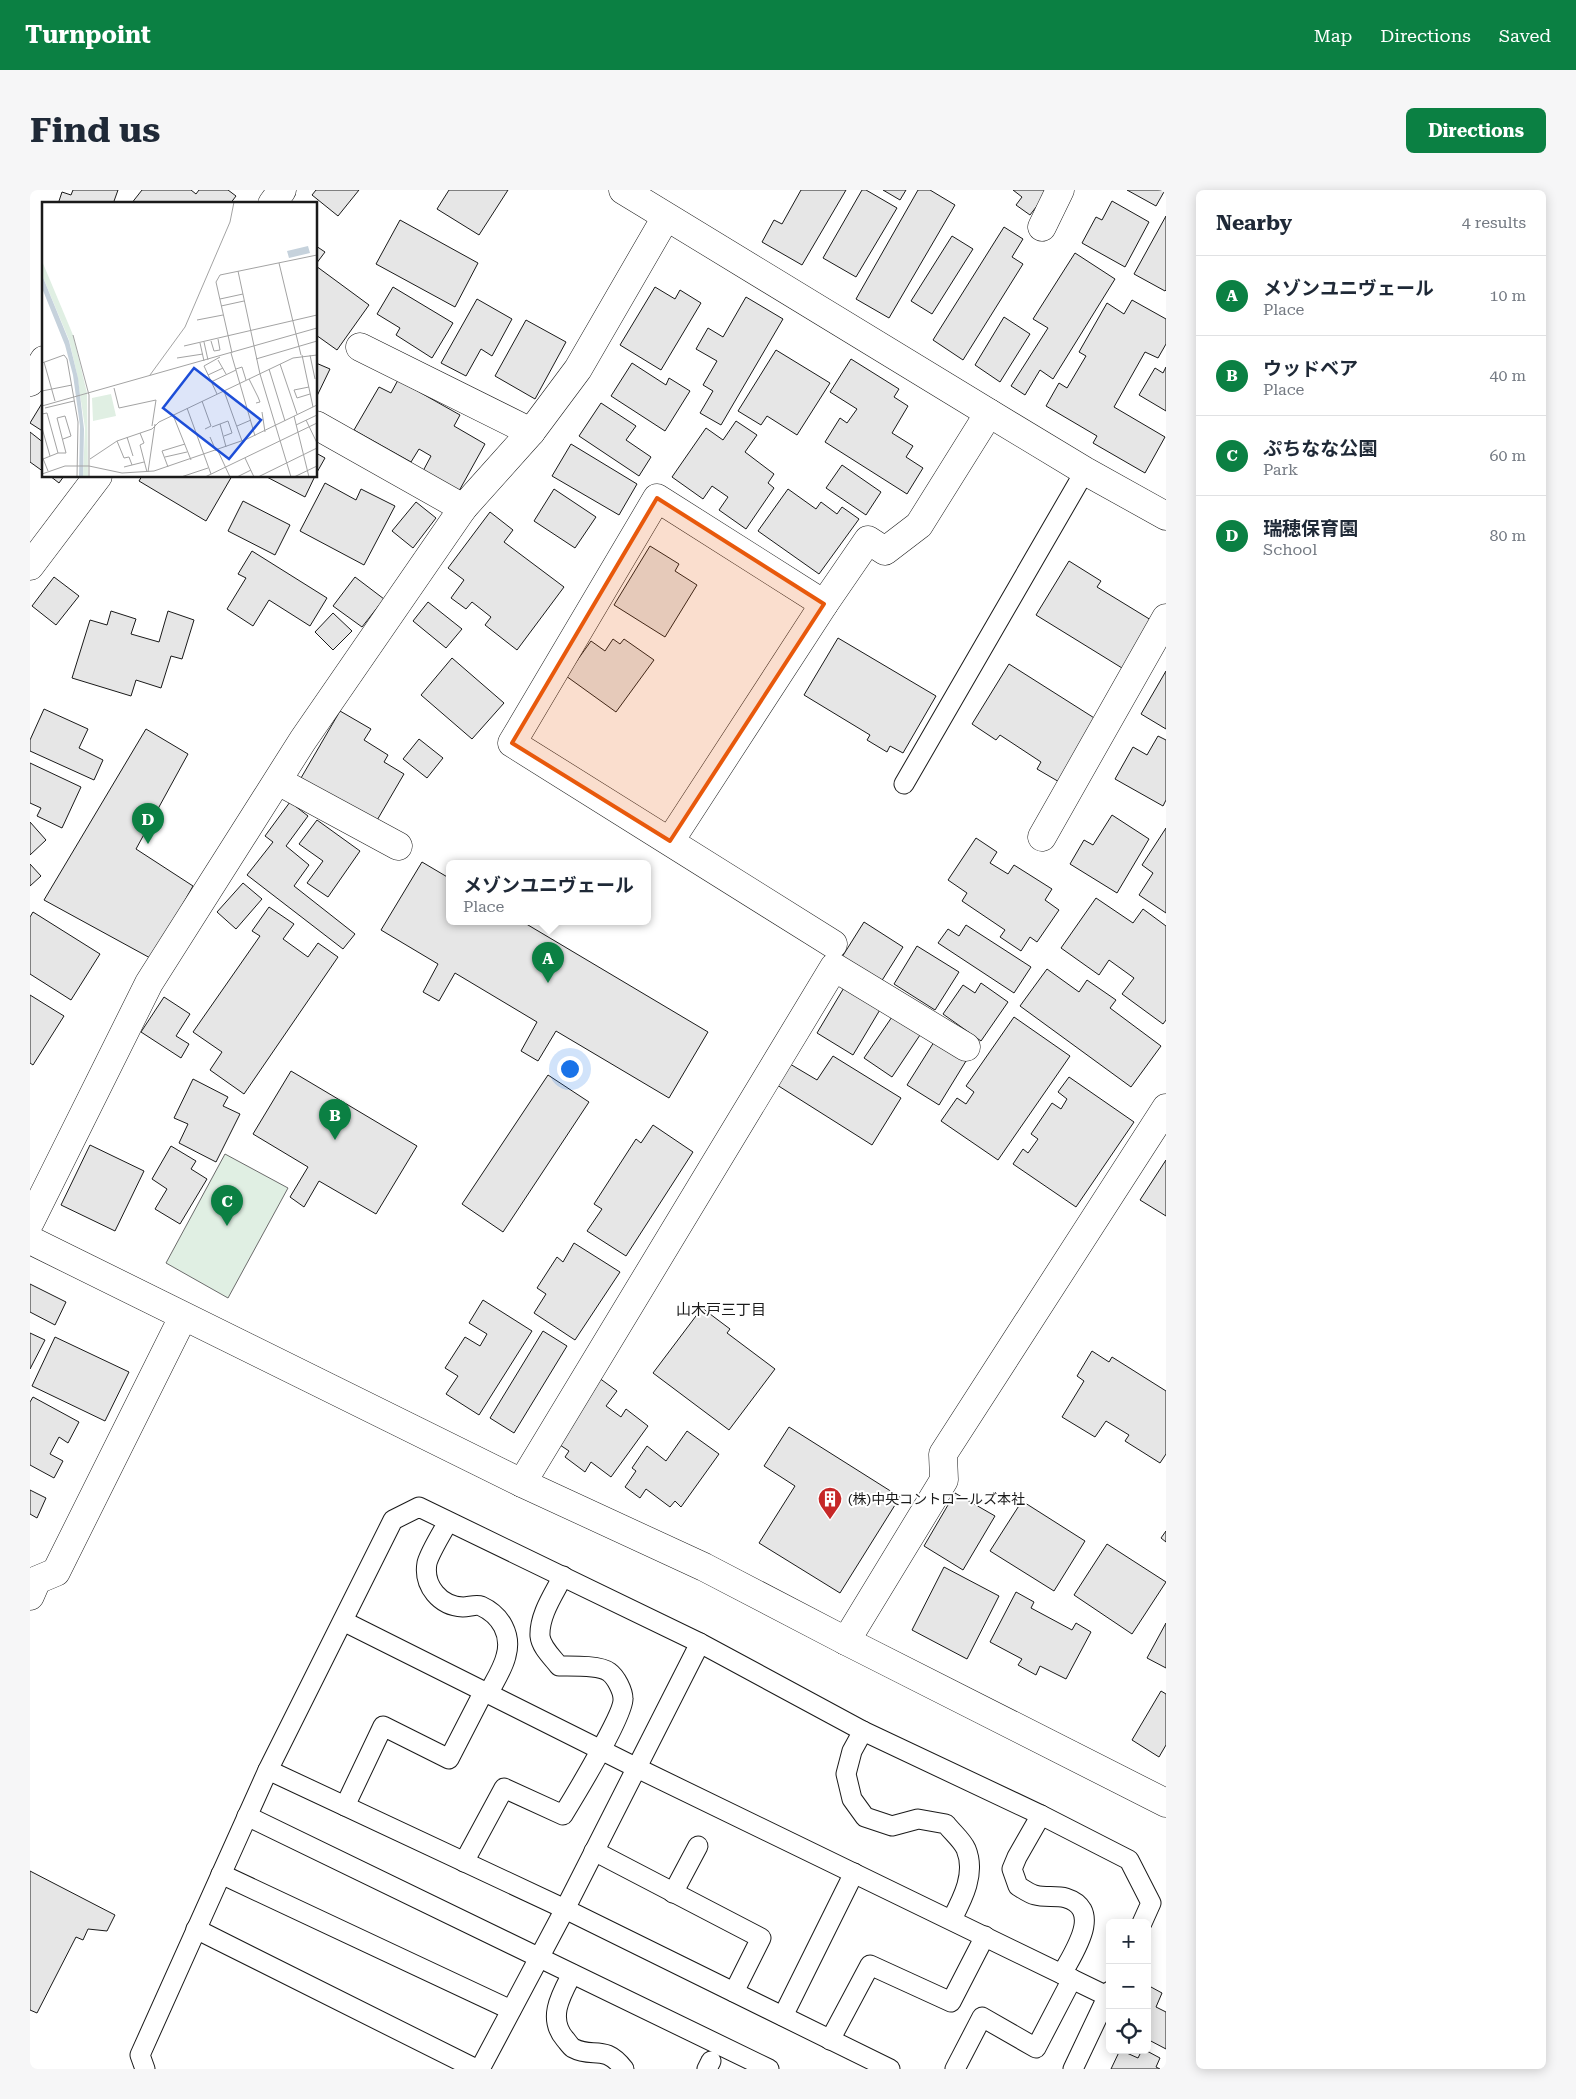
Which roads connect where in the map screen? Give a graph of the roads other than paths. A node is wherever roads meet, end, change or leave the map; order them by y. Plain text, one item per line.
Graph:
1 (282, 190) edge
2 (623, 190) edge
3 (1060, 190) edge
4 (273, 202) edge
5 (666, 217) junction
6 (1042, 227) dead end
7 (360, 347) dead end
8 (42, 363) edge
9 (30, 382) edge
10 (989, 413) junction
11 (318, 426) edge
12 (531, 432) junction
13 (1085, 470) junction
14 (96, 478) edge
15 (463, 508) junction
16 (1166, 516) edge
17 (30, 566) edge
18 (824, 604) junction
19 (1166, 618) edge
20 (278, 781) junction
21 (904, 784) dead end
22 (1042, 837) dead end
23 (670, 842) junction
24 (398, 846) dead end
25 (833, 944) dead end
26 (966, 1047) dead end
27 (1166, 1108) edge
28 (30, 1222) edge
29 (30, 1240) edge
30 (183, 1317) junction
31 (522, 1483) junction
32 (448, 1522) junction
33 (563, 1576) junction
34 (32, 1584) edge
35 (343, 1621) junction
36 (846, 1641) junction
37 (700, 1643) junction
38 (486, 1693) junction
39 (863, 1731) junction
40 (600, 1750) junction
41 (636, 1768) junction
42 (268, 1770) junction
43 (1164, 1797) edge
44 (344, 1806) junction
45 (1041, 1815) junction
46 (247, 1816) junction
47 (698, 1846) dead end
48 (594, 1851) junction
49 (464, 1862) junction
50 (854, 1873) junction
51 (221, 1874) junction
52 (673, 1893) junction
53 (565, 1909) junction
54 (952, 1919) junction
55 (1144, 1919) edge
56 (196, 1929) junction
57 (985, 1936) junction
58 (539, 1958) junction
59 (572, 1974) junction
60 (1067, 1976) junction
61 (734, 1992) junction
62 (1106, 1993) edge
63 (1106, 2000) edge
64 (511, 2010) junction
65 (783, 2016) junction
66 (830, 2040) junction
67 (145, 2069) edge
68 (476, 2069) edge
69 (480, 2069) edge
70 (624, 2069) edge
71 (769, 2069) edge
72 (890, 2069) edge
73 (956, 2069) edge
74 (1073, 2069) edge

1 - 4 street
2 - 5 street
3 - 6 street
5 - 10 street
5 - 12 street
7 - 12 street
8 - 9 street
10 - 13 street
10 - 18 street
11 - 15 street
12 - 15 street
13 - 16 street
13 - 21 lane
14 - 17 street
15 - 20 street
18 - 23 street
18 - 23 street
19 - 22 street
20 - 24 street
20 - 28 street
23 - 25 street
26 - 31 street
27 - 36 street
29 - 30 street
30 - 31 street
30 - 34 street
31 - 36 street
32 - 33 lane
32 - 35 lane
32 - 38 lane
33 - 37 lane
33 - 40 lane
35 - 38 lane
35 - 42 lane
36 - 43 street
37 - 39 lane
37 - 41 lane
38 - 40 lane
38 - 44 lane
39 - 45 lane
39 - 54 lane
40 - 41 lane
40 - 49 lane
41 - 48 lane
41 - 50 lane
42 - 44 lane
42 - 46 lane
44 - 49 lane
45 - 55 lane
45 - 60 lane
46 - 51 lane
46 - 58 lane
47 - 52 lane
48 - 52 lane
48 - 53 lane
49 - 53 lane
50 - 54 lane
50 - 65 lane
51 - 56 lane
51 - 64 lane
52 - 61 lane
53 - 58 lane
53 - 61 lane
54 - 57 lane
56 - 67 lane
56 - 68 lane
57 - 60 lane
57 - 66 lane
58 - 59 lane
58 - 64 lane
59 - 70 lane
59 - 71 lane
60 - 62 lane
60 - 73 lane
61 - 65 lane
63 - 74 lane
64 - 69 lane
65 - 66 lane
66 - 72 lane

